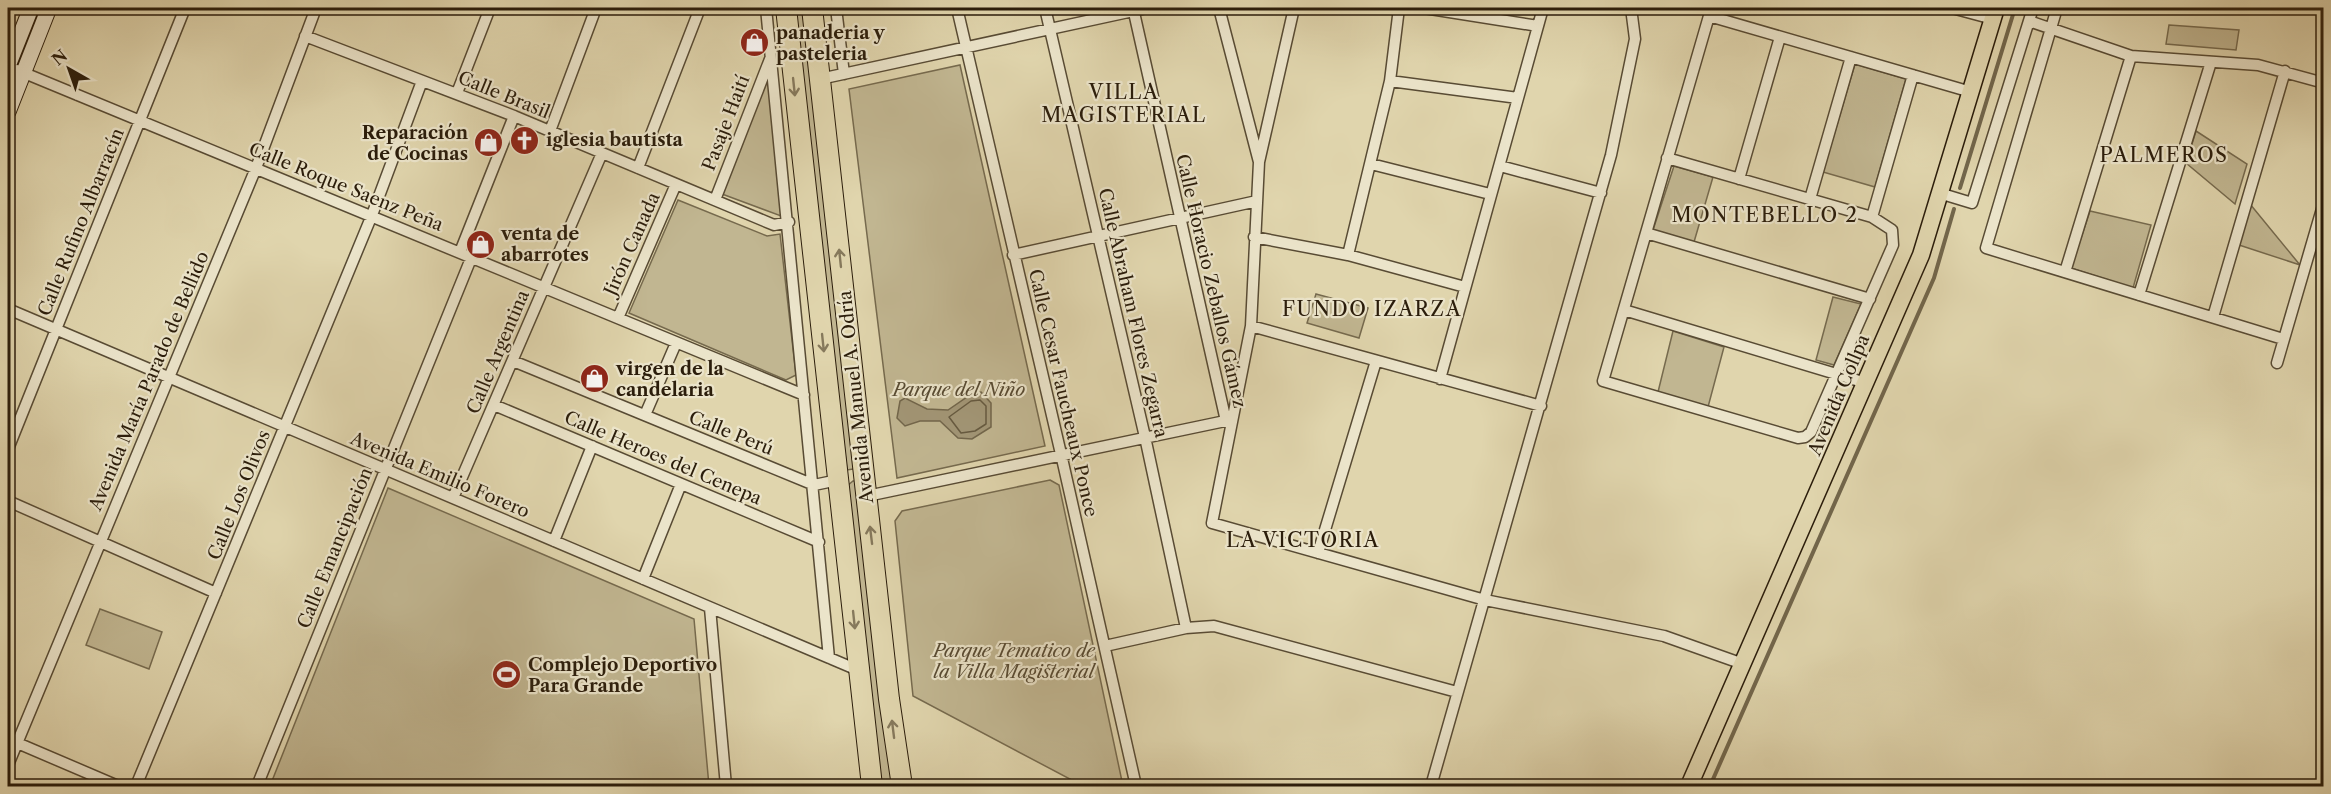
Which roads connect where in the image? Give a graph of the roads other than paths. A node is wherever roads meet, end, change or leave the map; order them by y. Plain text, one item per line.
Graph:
1 (31, 8) edge
2 (50, 8) edge
3 (185, 8) edge
4 (316, 8) edge
5 (490, 8) edge
6 (596, 8) edge
7 (700, 8) edge
8 (766, 8) edge
9 (786, 8) edge
10 (812, 8) edge
11 (836, 8) edge
12 (957, 8) edge
13 (1045, 8) edge
14 (1147, 8) edge
15 (1219, 8) edge
16 (1294, 8) edge
17 (1400, 8) edge
18 (1424, 8) edge
19 (1543, 8) edge
20 (1631, 8) edge
21 (1952, 8) edge
22 (2033, 8) edge
23 (2057, 8) edge
24 (1133, 9) edge
25 (1966, 9) edge
26 (1994, 13) edge
27 (2029, 21) junction
28 (1538, 26) junction
29 (2051, 27) junction
30 (1050, 28) junction
31 (305, 36) junction
32 (1780, 37) junction
33 (966, 47) junction
34 (2131, 56) junction
35 (1851, 57) junction
36 (770, 59) junction
37 (2211, 62) junction
38 (8, 66) edge
39 (2285, 71) junction
40 (23, 73) junction
41 (844, 74) junction
42 (1913, 75) junction
43 (820, 79) junction
44 (422, 81) junction
45 (1390, 81) junction
46 (2324, 83) edge
47 (1971, 92) junction
48 (457, 93) junction
49 (1518, 98) junction
50 (8, 112) edge
51 (514, 116) junction
52 (140, 120) junction
53 (550, 131) junction
54 (602, 153) junction
55 (1667, 158) junction
56 (1259, 162) junction
57 (1371, 164) junction
58 (1500, 166) junction
59 (256, 168) junction
60 (638, 168) junction
61 (1739, 179) junction
62 (676, 184) junction
63 (1601, 193) junction
64 (1490, 194) junction
65 (1940, 194) junction
66 (1810, 199) junction
67 (715, 200) junction
68 (1257, 201) junction
69 (2324, 202) edge
70 (372, 215) junction
71 (1872, 217) junction
72 (1179, 218) junction
73 (789, 222) junction
74 (1646, 233) junction
75 (1099, 236) junction
76 (1254, 237) junction
77 (460, 252) junction
78 (1013, 255) junction
79 (1348, 255) junction
80 (472, 256) junction
81 (2065, 272) junction
82 (544, 287) junction
83 (1465, 287) junction
84 (2139, 295) junction
85 (1870, 299) junction
86 (8, 309) edge
87 (1624, 309) junction
88 (2213, 317) junction
89 (618, 318) junction
90 (1251, 326) junction
91 (56, 330) junction
92 (2283, 339) junction
93 (676, 342) junction
94 (513, 361) junction
95 (1376, 361) junction
96 (2277, 363) dead end
97 (1838, 373) junction
98 (169, 377) junction
99 (1440, 379) junction
100 (1866, 382) junction
101 (804, 395) junction
102 (494, 405) junction
103 (1542, 406) junction
104 (645, 415) junction
105 (1230, 420) junction
106 (285, 427) junction
107 (1145, 437) junction
108 (592, 446) junction
109 (8, 449) edge
110 (1062, 453) junction
111 (385, 469) junction
112 (864, 476) junction
113 (838, 480) junction
114 (681, 484) junction
115 (814, 485) junction
116 (867, 496) junction
117 (453, 498) junction
118 (8, 501) edge
119 (554, 541) junction
120 (100, 542) junction
121 (819, 542) junction
122 (1318, 553) junction
123 (643, 579) junction
124 (216, 593) junction
125 (1485, 600) junction
126 (710, 608) junction
127 (1186, 627) junction
128 (1105, 646) junction
129 (829, 658) junction
130 (1743, 664) junction
131 (860, 671) junction
132 (1457, 692) junction
133 (12, 741) edge
134 (8, 765) edge
135 (118, 786) edge
136 (136, 786) edge
137 (257, 786) edge
138 (726, 786) edge
139 (872, 786) edge
140 (902, 786) edge
141 (1136, 786) edge
142 (1431, 786) edge
143 (1689, 786) edge

1 - 38 street
2 - 40 street
3 - 52 street, Calle Rufino Albarracín
4 - 31 street, Avenida María Parado de Bellido
5 - 48 street
6 - 53 street
7 - 60 street
8 - 36 street
9 -> 113 highway, Avenida Manuel A. Odría
10 - 43 highway, Avenida Manuel A. Odría
11 - 41 street
12 - 33 street, Calle Cesar Faucheaux Ponce
13 - 30 street, Calle Abraham Flores Zegarra
14 - 24 street
15 - 56 street
16 - 56 street
17 - 45 street
18 - 28 street
19 - 28 street
20 - 63 street
21 - 25 street
22 - 27 street
23 - 29 street
24 - 30 street
24 - 72 street, Calle Horacio Zeballos Gámez
25 - 26 street
26 - 47 main road, Avenida Collpa
27 - 29 street
27 - 65 street
28 - 49 street
29 - 34 street
29 - 81 street
30 - 33 street
30 - 75 street, Calle Abraham Flores Zegarra
31 - 44 street, Calle Brasil
31 - 59 street, Avenida María Parado de Bellido
32 - 35 street
32 - 55 street
32 - 61 street
33 - 41 street
33 - 78 street, Calle Cesar Faucheaux Ponce
34 - 37 street
34 - 81 street
35 - 42 street
35 - 66 street
36 - 67 street, Pasaje Haití
36 - 73 street
37 - 39 street
37 - 84 street
38 - 40 street, Calle Roque Saenz Peña
39 - 46 street
39 - 88 street
40 - 50 street
40 - 52 street, Calle Roque Saenz Peña
41 - 43 street
42 - 47 street
42 - 71 street
112 -> 43 highway, Avenida Manuel A. Odría
44 - 48 street, Calle Brasil
44 - 70 street, Calle Los Olivos
45 - 49 street
45 - 57 street
47 - 65 main road, Avenida Collpa
48 - 51 street, Calle Brasil
49 - 58 street
51 - 53 street, Calle Brasil
51 - 77 street
52 - 59 street, Calle Roque Saenz Peña
52 - 91 street, Calle Rufino Albarracín
53 - 54 street, Calle Brasil
54 - 60 street, Calle Brasil
54 - 82 street, Calle Argentina
55 - 61 street
55 - 74 street
56 - 68 street
57 - 64 street
57 - 79 street
58 - 63 street
58 - 64 street
59 - 70 street, Calle Roque Saenz Peña
59 - 98 street, Avenida María Parado de Bellido
60 - 62 street, Calle Brasil
61 - 66 street
62 - 67 street, Calle Brasil
62 - 89 street, Jirón Canada
63 - 103 street
64 - 83 street
65 - 100 main road, Avenida Collpa
66 - 71 street
67 - 73 street, Calle Brasil
68 - 72 street
68 - 76 street
69 - 92 street
70 - 77 street, Calle Roque Saenz Peña
70 - 106 street, Calle Los Olivos
71 - 85 street
72 - 75 street
72 - 105 street, Calle Horacio Zeballos Gámez
73 - 101 street
74 - 85 street
74 - 87 street
75 - 78 street
75 - 107 street, Calle Abraham Flores Zegarra
76 - 79 street
76 - 90 street
77 - 80 street, Calle Roque Saenz Peña
78 - 110 street, Calle Cesar Faucheaux Ponce
79 - 83 street
80 - 82 street, Calle Roque Saenz Peña
80 - 111 street, Calle Emancipación
81 - 84 street
82 - 89 street, Calle Roque Saenz Peña
82 - 94 street, Calle Argentina
83 - 99 street
84 - 88 street
85 - 97 street
86 - 91 street, Avenida Emilio Forero
87 - 97 street
87 - 97 street
88 - 92 street
89 - 93 street, Calle Roque Saenz Peña
90 - 95 street
90 - 105 street
91 - 98 street, Avenida Emilio Forero
91 - 109 street, Calle Rufino Albarracín
92 - 96 street
93 - 101 street, Calle Roque Saenz Peña
93 - 104 street
94 - 102 street, Calle Argentina
94 - 104 street, Calle Perú
95 - 99 street
95 - 122 street
97 - 100 street
98 - 106 street, Avenida Emilio Forero
98 - 120 street, Avenida María Parado de Bellido
99 - 103 street
100 - 130 main road, Avenida Collpa
101 - 115 street
102 - 108 street, Calle Heroes del Cenepa
102 - 117 street, Calle Argentina
103 - 125 street
104 - 115 street, Calle Perú
105 - 107 street
105 - 122 street
106 - 111 street, Avenida Emilio Forero
106 - 124 street, Calle Los Olivos
107 - 110 street
107 - 127 street, Calle Abraham Flores Zegarra
108 - 114 street, Calle Heroes del Cenepa
108 - 119 street
110 - 116 street
110 - 128 street, Calle Cesar Faucheaux Ponce
111 - 117 street, Avenida Emilio Forero
111 - 137 street, Calle Emancipación
112 - 113 highway
112 - 116 highway, Avenida Manuel A. Odría
113 - 115 street
113 -> 131 highway, Avenida Manuel A. Odría
114 - 121 street, Calle Heroes del Cenepa
114 - 123 street
115 - 121 street
140 -> 116 highway, Avenida Manuel A. Odría
117 - 119 street, Avenida Emilio Forero
118 - 120 street
119 - 123 street, Avenida Emilio Forero
120 - 124 street
120 - 133 street, Avenida María Parado de Bellido
121 - 129 street
122 - 125 street
123 - 126 street, Avenida Emilio Forero
124 - 136 street, Calle Los Olivos
125 - 130 street
125 - 132 street
126 - 129 street, Avenida Emilio Forero
126 - 138 street
127 - 128 street
127 - 132 street
128 - 141 street, Calle Cesar Faucheaux Ponce
129 - 131 street, Avenida Emilio Forero
130 - 143 main road, Avenida Collpa
131 - 139 highway, Avenida Manuel A. Odría
132 - 142 street
133 - 134 street, Avenida María Parado de Bellido
133 - 135 street

